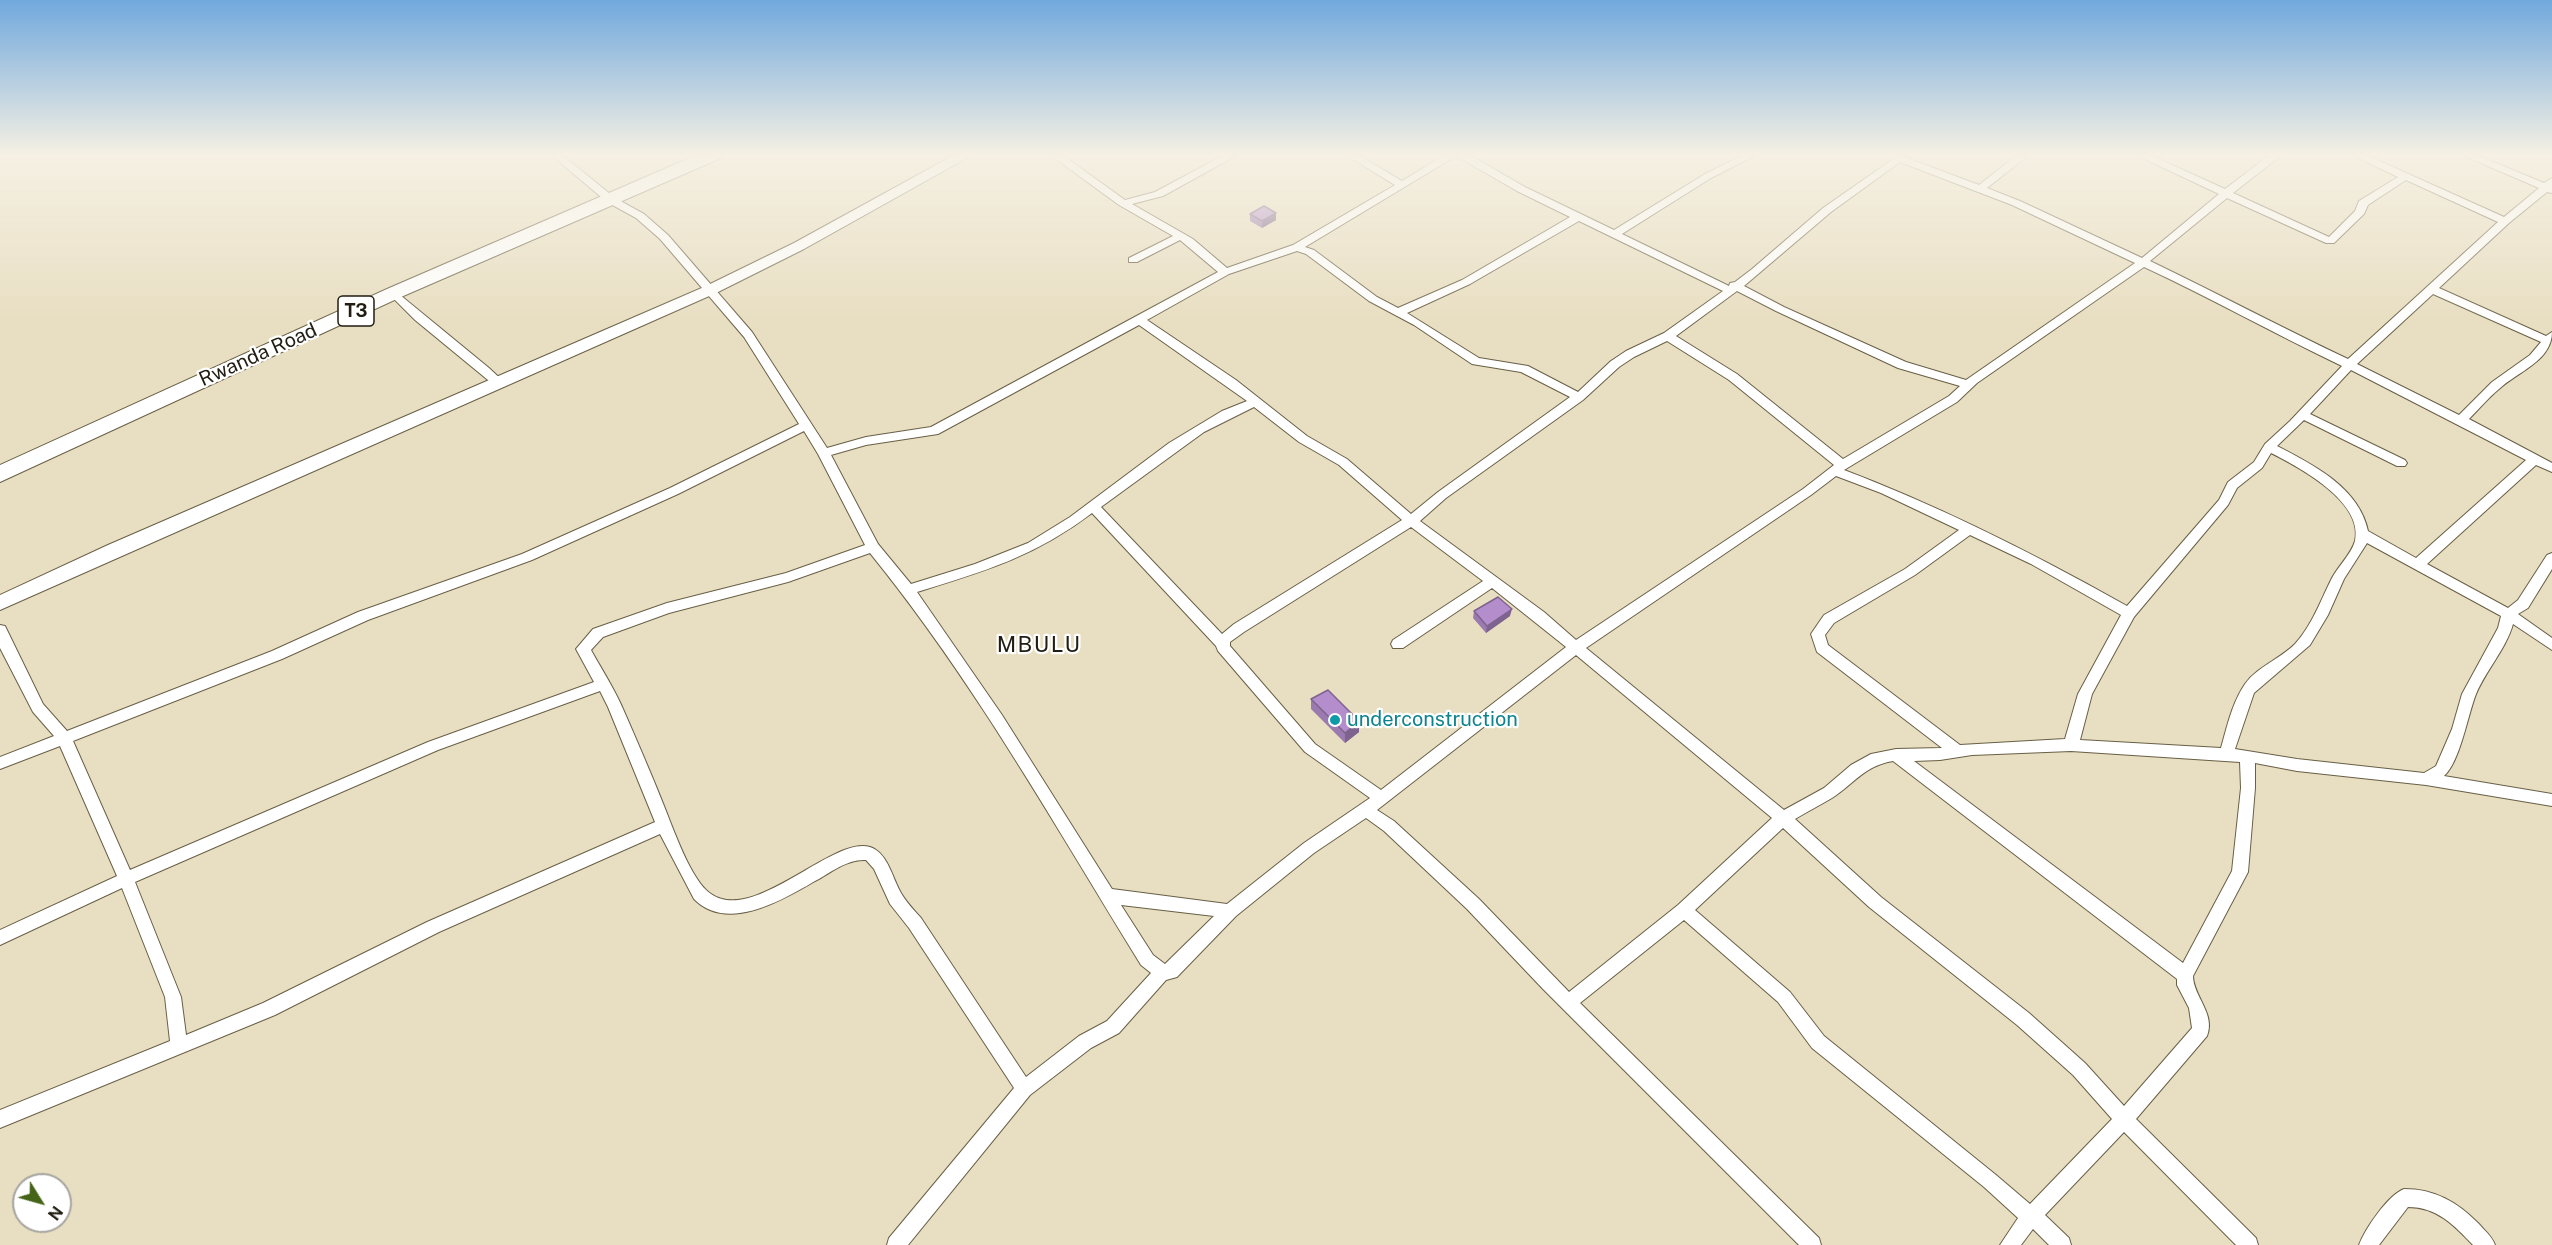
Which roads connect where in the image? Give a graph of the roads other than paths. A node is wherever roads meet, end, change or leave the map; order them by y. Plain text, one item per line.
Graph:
1 (583, 212) edge
2 (633, 212) edge
3 (861, 212) edge
4 (1139, 212) edge
5 (1356, 212) edge
6 (1571, 212) edge
7 (1650, 212) edge
8 (1825, 212) edge
9 (2037, 212) edge
10 (2203, 212) edge
11 (2265, 212) edge
12 (2360, 212) edge
13 (2485, 212) edge
14 (2516, 212) edge
15 (1582, 217) junction
16 (2505, 221) junction
17 (1616, 233) junction
18 (1181, 236) junction
19 (1297, 247) junction
20 (1133, 260) dead end
21 (2143, 262) junction
22 (1225, 273) junction
23 (1732, 287) junction
24 (2431, 289) junction
25 (710, 290) junction
26 (394, 294) junction
27 (1399, 312) junction
28 (1139, 320) junction
29 (1668, 336) junction
30 (2550, 339) edge
31 (2348, 366) junction
32 (498, 382) junction
33 (1968, 384) junction
34 (1579, 397) junction
35 (1255, 402) junction
36 (2302, 415) junction
37 (2462, 420) junction
38 (807, 425) junction
39 (2269, 447) junction
40 (824, 453) junction
41 (2534, 460) junction
42 (2401, 463) dead end
43 (1839, 468) junction
44 (2552, 468) edge
45 (0, 474) edge
46 (1092, 505) junction
47 (1411, 521) junction
48 (1967, 531) junction
49 (2362, 534) junction
50 (873, 547) junction
51 (2552, 558) edge
52 (2418, 564) junction
53 (1493, 581) junction
54 (908, 590) junction
55 (0, 603) edge
56 (2129, 613) junction
57 (2508, 614) junction
58 (0, 630) edge
59 (1223, 644) junction
60 (1398, 644) dead end
61 (2552, 645) edge
62 (1575, 648) junction
63 (604, 684) junction
64 (64, 738) junction
65 (2071, 745) junction
66 (1956, 750) junction
67 (2226, 754) junction
68 (1896, 755) junction
69 (2247, 756) junction
70 (0, 763) edge
71 (2426, 779) junction
72 (1381, 798) junction
73 (2552, 801) edge
74 (1366, 810) junction
75 (1783, 818) junction
76 (662, 826) junction
77 (126, 879) junction
78 (1108, 896) junction
79 (1684, 910) junction
80 (1230, 911) junction
81 (0, 938) edge
82 (1162, 972) junction
83 (2184, 975) junction
84 (1568, 1003) junction
85 (179, 1044) junction
86 (1024, 1089) junction
87 (0, 1119) edge
88 (2124, 1119) junction
89 (2031, 1216) junction
90 (896, 1245) edge
91 (1812, 1245) edge
92 (2009, 1245) edge
93 (2062, 1245) edge
94 (2249, 1245) edge
95 (2368, 1245) edge
96 (2486, 1245) edge

1 - 26 highway, Rwanda Road / T3
2 - 25 street
3 - 25 street
4 - 18 street
5 - 19 street
6 - 15 street
7 - 17 street
8 - 23 street
9 - 21 street
10 - 21 street
11 - 12 street
13 - 16 street
14 - 16 street
15 - 17 street
15 - 27 street
16 - 24 street
17 - 23 street
18 - 20 street
18 - 22 street
19 - 22 street
19 - 27 street
21 - 31 street
21 - 33 street
22 - 28 street
23 - 29 street
23 - 33 street
24 - 30 street
24 - 31 street
25 - 32 street
25 - 38 street
26 - 32 street
26 - 45 highway, Rwanda Road / T3
27 - 34 street
28 - 35 street
28 - 40 street
29 - 34 street
29 - 43 street
30 - 37 street
31 - 36 street
31 - 37 street
32 - 55 street
33 - 43 street
34 - 47 street
35 - 46 street
35 - 47 street
36 - 39 street
36 - 42 street
37 - 41 street
38 - 40 street
38 - 64 street
39 - 49 street
39 - 56 street
40 - 50 street
41 - 44 street
41 - 52 street
43 - 48 street
43 - 62 street
46 - 54 street
46 - 59 street
47 - 53 street
47 - 59 street
48 - 56 street
48 - 66 street
49 - 52 street
49 - 67 street
50 - 54 street
50 - 63 street
51 - 57 street
52 - 57 street
53 - 60 street
53 - 62 street
54 - 78 street
56 - 65 street
57 - 61 street
57 - 71 street
58 - 64 street
59 - 72 street
62 - 72 street
62 - 75 street
63 - 76 street
63 - 77 street
64 - 70 street
64 - 77 street
65 - 66 street
65 - 67 street
66 - 68 street
67 - 69 street
68 - 75 street
68 - 83 street
69 - 71 street
69 - 83 street
71 - 73 street
72 - 74 street
74 - 80 street
74 - 84 street
75 - 79 street
75 - 88 street
76 - 85 street
76 - 86 street
77 - 81 street
77 - 85 street
78 - 80 street
78 - 82 street
79 - 84 street
79 - 89 street
80 - 82 street
82 - 86 street
83 - 88 street
84 - 91 street
85 - 87 street
86 - 90 street
88 - 89 street
88 - 94 street
89 - 92 street
89 - 93 street
95 - 96 street

